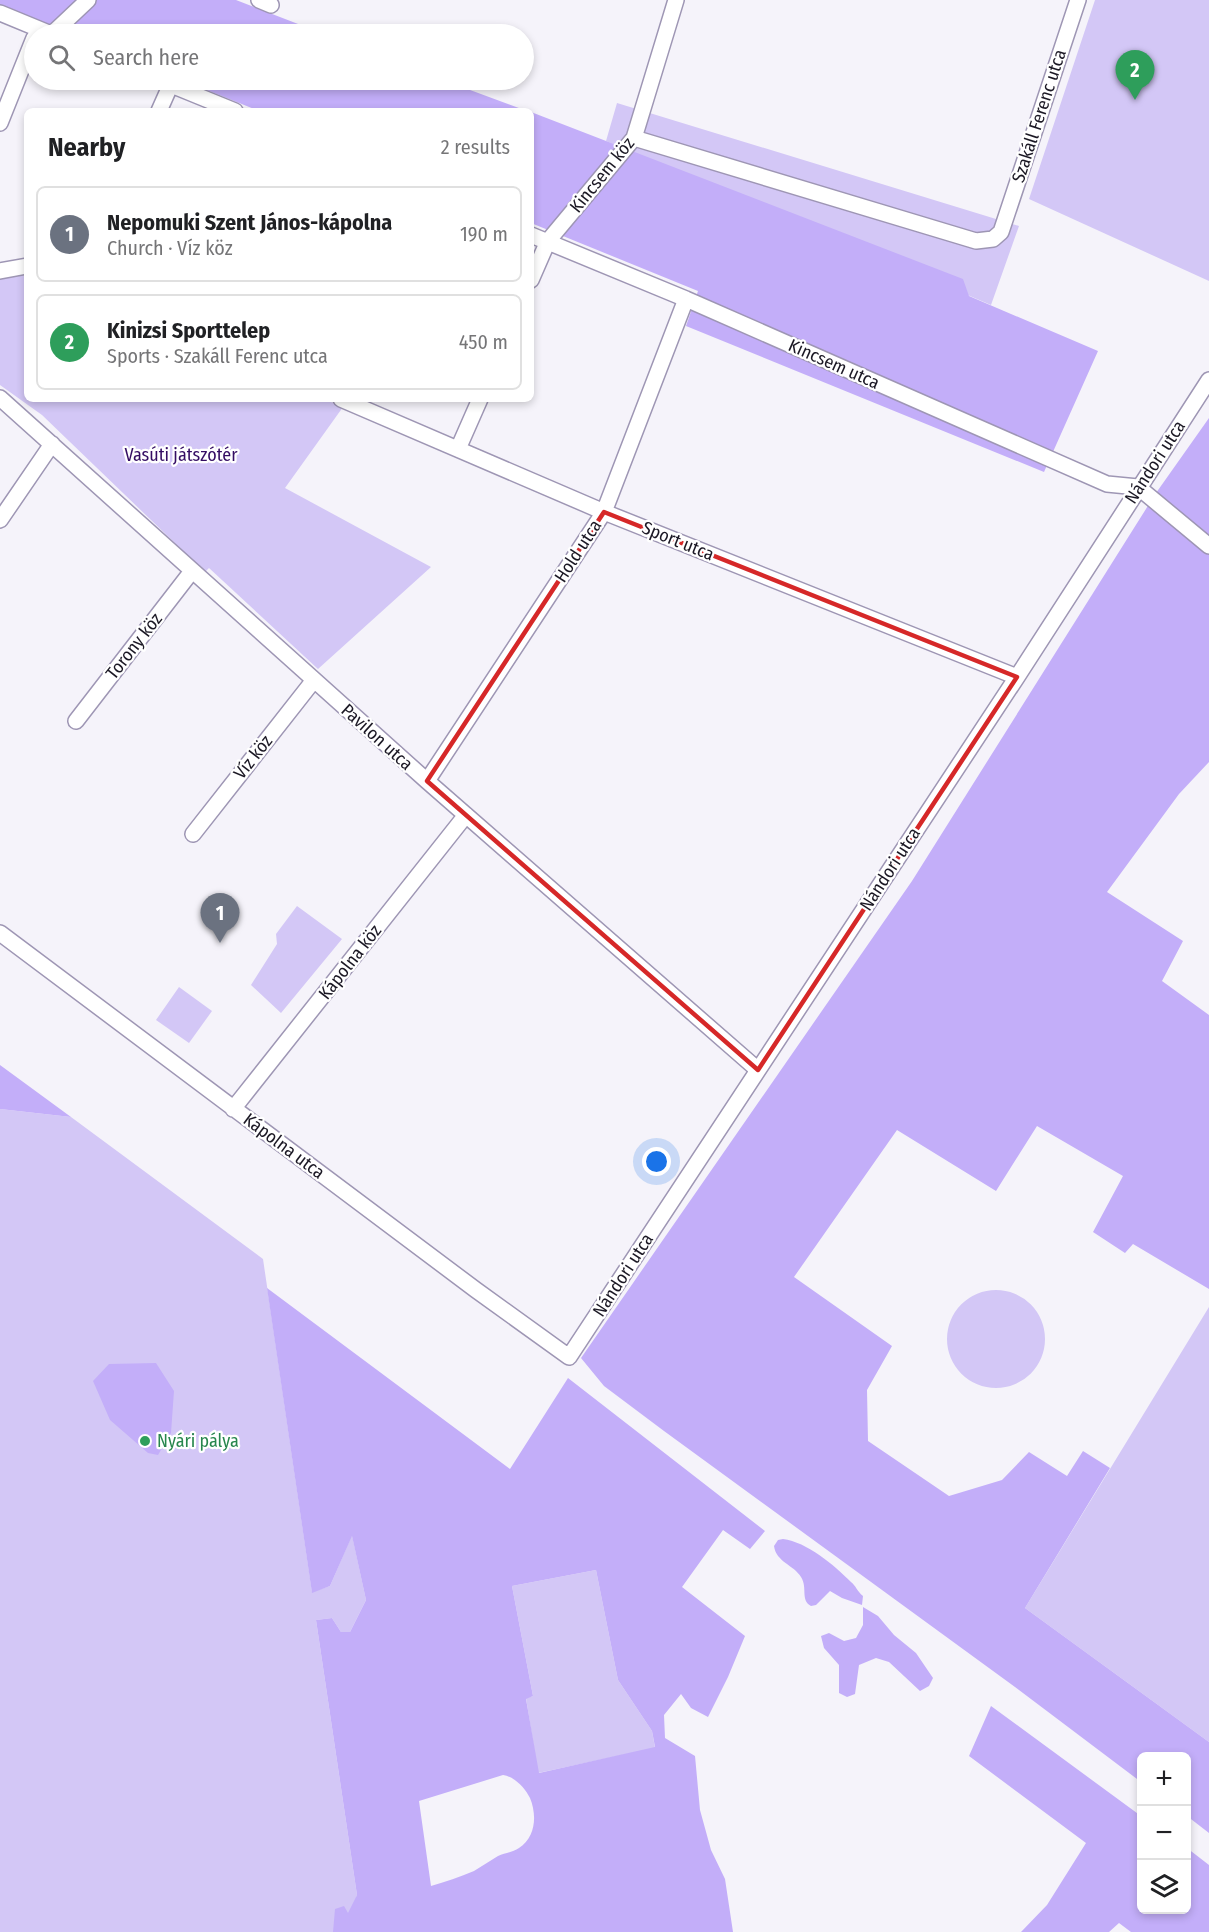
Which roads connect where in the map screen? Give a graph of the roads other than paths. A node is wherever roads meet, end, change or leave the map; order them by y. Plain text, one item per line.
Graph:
1 (88, 0) edge
2 (676, 0) edge
3 (1078, 0) edge
4 (0, 13) edge
5 (56, 24) edge
6 (24, 25) edge
7 (24, 72) edge
8 (163, 90) edge
9 (184, 90) edge
10 (160, 108) edge
11 (228, 108) edge
12 (0, 123) edge
13 (634, 138) junction
14 (534, 236) edge
15 (548, 241) junction
16 (24, 267) edge
17 (0, 271) edge
18 (534, 273) edge
19 (686, 299) junction
20 (1209, 380) edge
21 (0, 398) edge
22 (348, 402) edge
23 (479, 402) edge
24 (52, 444) junction
25 (458, 449) junction
26 (1138, 487) junction
27 (604, 512) junction
28 (0, 520) edge
29 (1209, 546) edge
30 (192, 571) junction
31 (1017, 677) junction
32 (314, 680) junction
33 (76, 721) dead end
34 (427, 781) junction
35 (466, 815) junction
36 (193, 834) dead end
37 (0, 933) edge
38 (758, 1070) junction
39 (234, 1109) junction
40 (570, 1357) joint

1 - 5 street
2 - 13 street, Kincsem köz
3 - 13 street, Szakáll Ferenc utca
4 - 6 street
7 - 12 street
8 - 10 street
9 - 11 street
13 - 15 street, Kincsem köz
14 - 15 street, Kincsem utca
15 - 18 street, Kincsem köz
15 - 19 street, Kincsem utca
16 - 17 street
19 - 26 street, Kincsem utca
19 - 27 street, Hold utca
20 - 26 street, Nándori utca
21 - 24 street, Pavilon utca
22 - 25 street, Sport utca
23 - 25 street
24 - 28 street
24 - 30 street, Pavilon utca
25 - 27 street, Sport utca
26 - 29 street
26 - 31 street, Nándori utca
27 - 31 street, Sport utca
27 - 34 street, Hold utca
30 - 32 street, Pavilon utca
30 - 33 street, Torony köz
31 - 38 street, Nándori utca
32 - 34 street, Pavilon utca
32 - 36 street, Víz köz
34 - 35 street, Pavilon utca
35 - 38 street, Pavilon utca
35 - 39 street, Kápolna köz
37 - 39 street, Kápolna utca
38 - 40 street, Nándori utca
39 - 40 street, Kápolna utca

